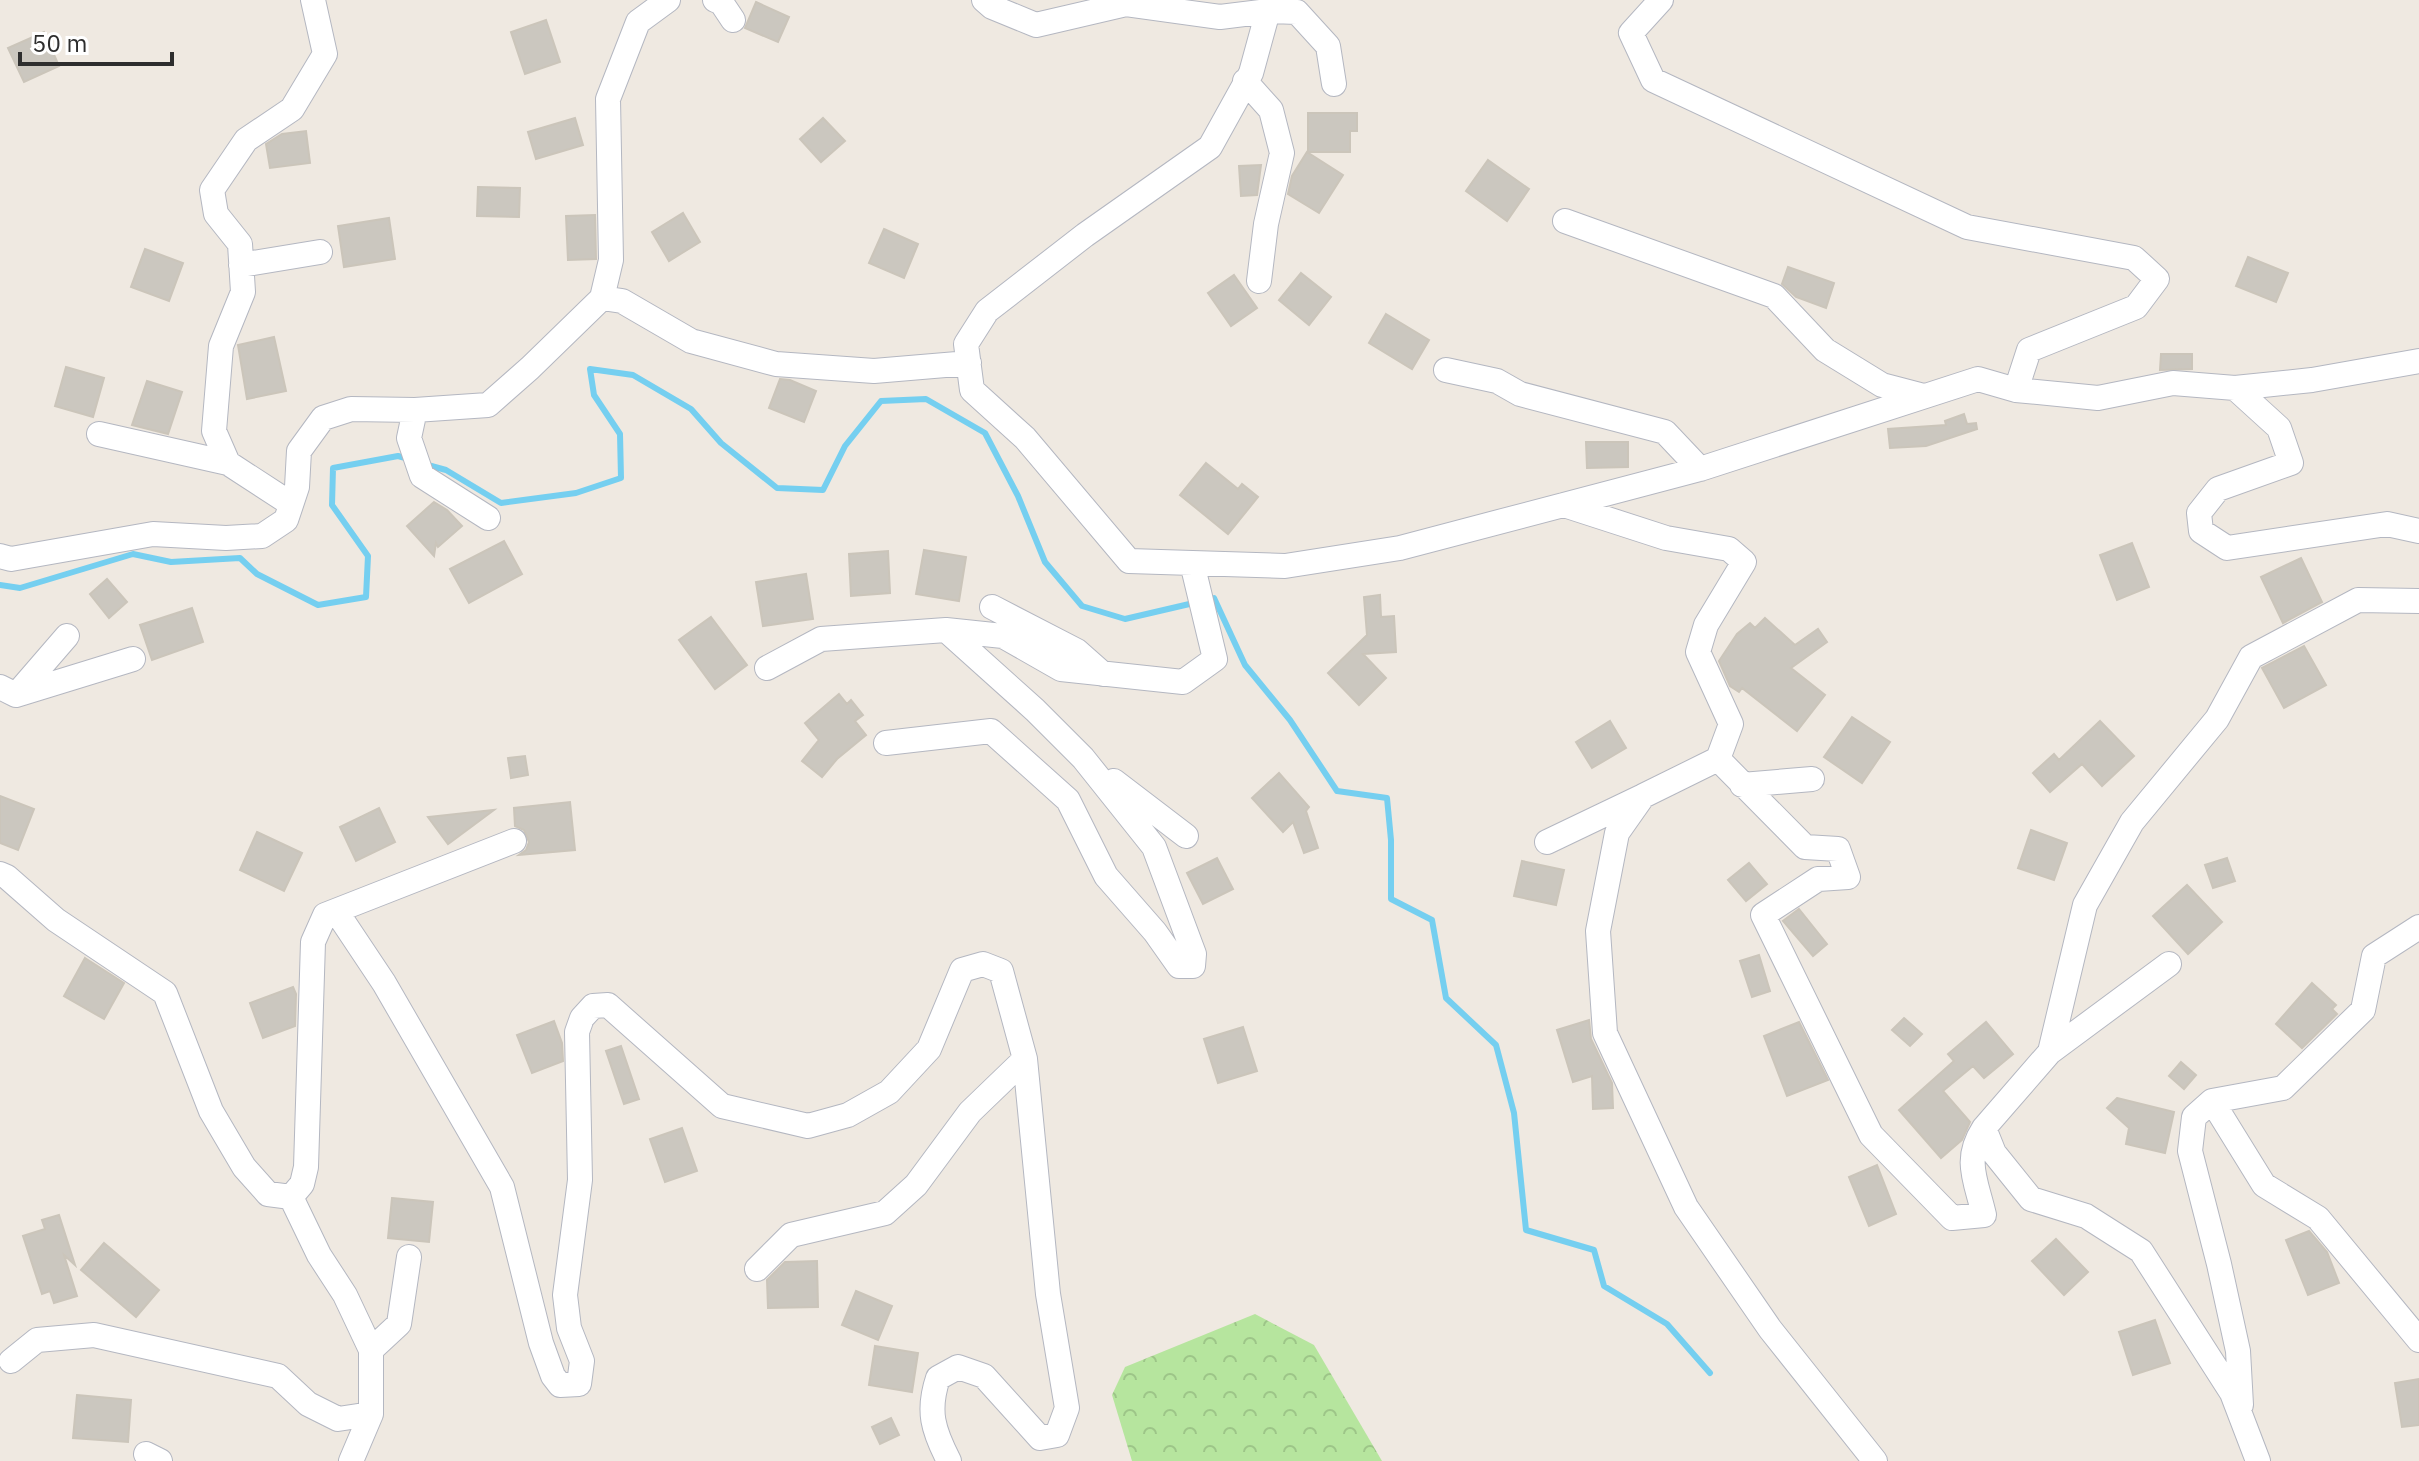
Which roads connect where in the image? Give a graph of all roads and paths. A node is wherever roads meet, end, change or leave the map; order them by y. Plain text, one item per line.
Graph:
1 (668, 0) edge
2 (715, 0) edge
3 (984, 0) edge
4 (1661, 0) edge
5 (315, 6) edge
6 (1268, 11) junction
7 (733, 20) dead end
8 (1245, 81) junction
9 (1334, 84) dead end
10 (1565, 221) dead end
11 (320, 252) dead end
12 (241, 265) junction
13 (1259, 281) dead end
14 (602, 298) junction
15 (2419, 361) edge
16 (969, 363) junction
17 (1446, 370) dead end
18 (2235, 388) junction
19 (2016, 390) junction
20 (1924, 396) junction
21 (415, 410) junction
22 (99, 434) dead end
23 (228, 463) junction
24 (1700, 469) junction
25 (291, 504) junction
26 (1564, 505) junction
27 (488, 518) dead end
28 (2419, 531) edge
29 (0, 556) edge
30 (1192, 563) junction
31 (2419, 601) edge
32 (992, 607) dead end
33 (946, 630) junction
34 (67, 636) dead end
35 (133, 659) dead end
36 (767, 668) dead end
37 (1103, 674) junction
38 (8, 691) edge
39 (886, 743) dead end
40 (1083, 758) junction
41 (1718, 759) junction
42 (1812, 779) dead end
43 (1742, 785) junction
44 (1643, 796) junction
45 (1186, 836) dead end
46 (514, 841) dead end
47 (1547, 842) dead end
48 (0, 874) edge
49 (336, 911) junction
50 (2419, 927) edge
51 (2169, 964) dead end
52 (2050, 1052) junction
53 (1025, 1059) junction
54 (2212, 1101) junction
55 (1984, 1128) junction
56 (291, 1197) junction
57 (409, 1257) dead end
58 (757, 1269) dead end
59 (2419, 1340) edge
60 (371, 1350) junction
61 (11, 1361) dead end
62 (371, 1414) junction
63 (2242, 1420) junction
64 (351, 1461) edge
65 (949, 1461) edge
66 (1875, 1461) edge
67 (2258, 1461) edge

1 - 14 street
2 - 7 street
3 - 6 street
4 - 19 street
5 - 12 street
6 - 8 street
6 - 9 street
8 - 13 street
8 - 16 street
10 - 20 street
11 - 12 street
12 - 23 street
14 - 16 street
14 - 21 street
15 - 18 street
16 - 30 street
17 - 24 street
18 - 19 street
18 - 28 street
19 - 20 street
20 - 24 street
21 - 25 street
21 - 27 street
22 - 23 street
23 - 25 street
24 - 26 street
25 - 29 street
26 - 30 street
26 - 41 street
30 - 37 street
31 - 52 street
32 - 37 street
33 - 36 street
33 - 37 street
33 - 40 street
34 - 38 street
35 - 38 street
39 - 40 street
40 - 45 street
41 - 43 street
41 - 44 street
42 - 43 street
43 - 55 street
44 - 47 street
44 - 66 street
46 - 49 street
48 - 56 street
49 - 53 street
49 - 56 street
50 - 54 street
51 - 52 street
52 - 55 street
53 - 58 street
53 - 65 street
54 - 59 street
54 - 63 street
55 - 63 street
56 - 60 street
57 - 60 street
60 - 62 street
61 - 62 street
62 - 64 street
63 - 67 street

